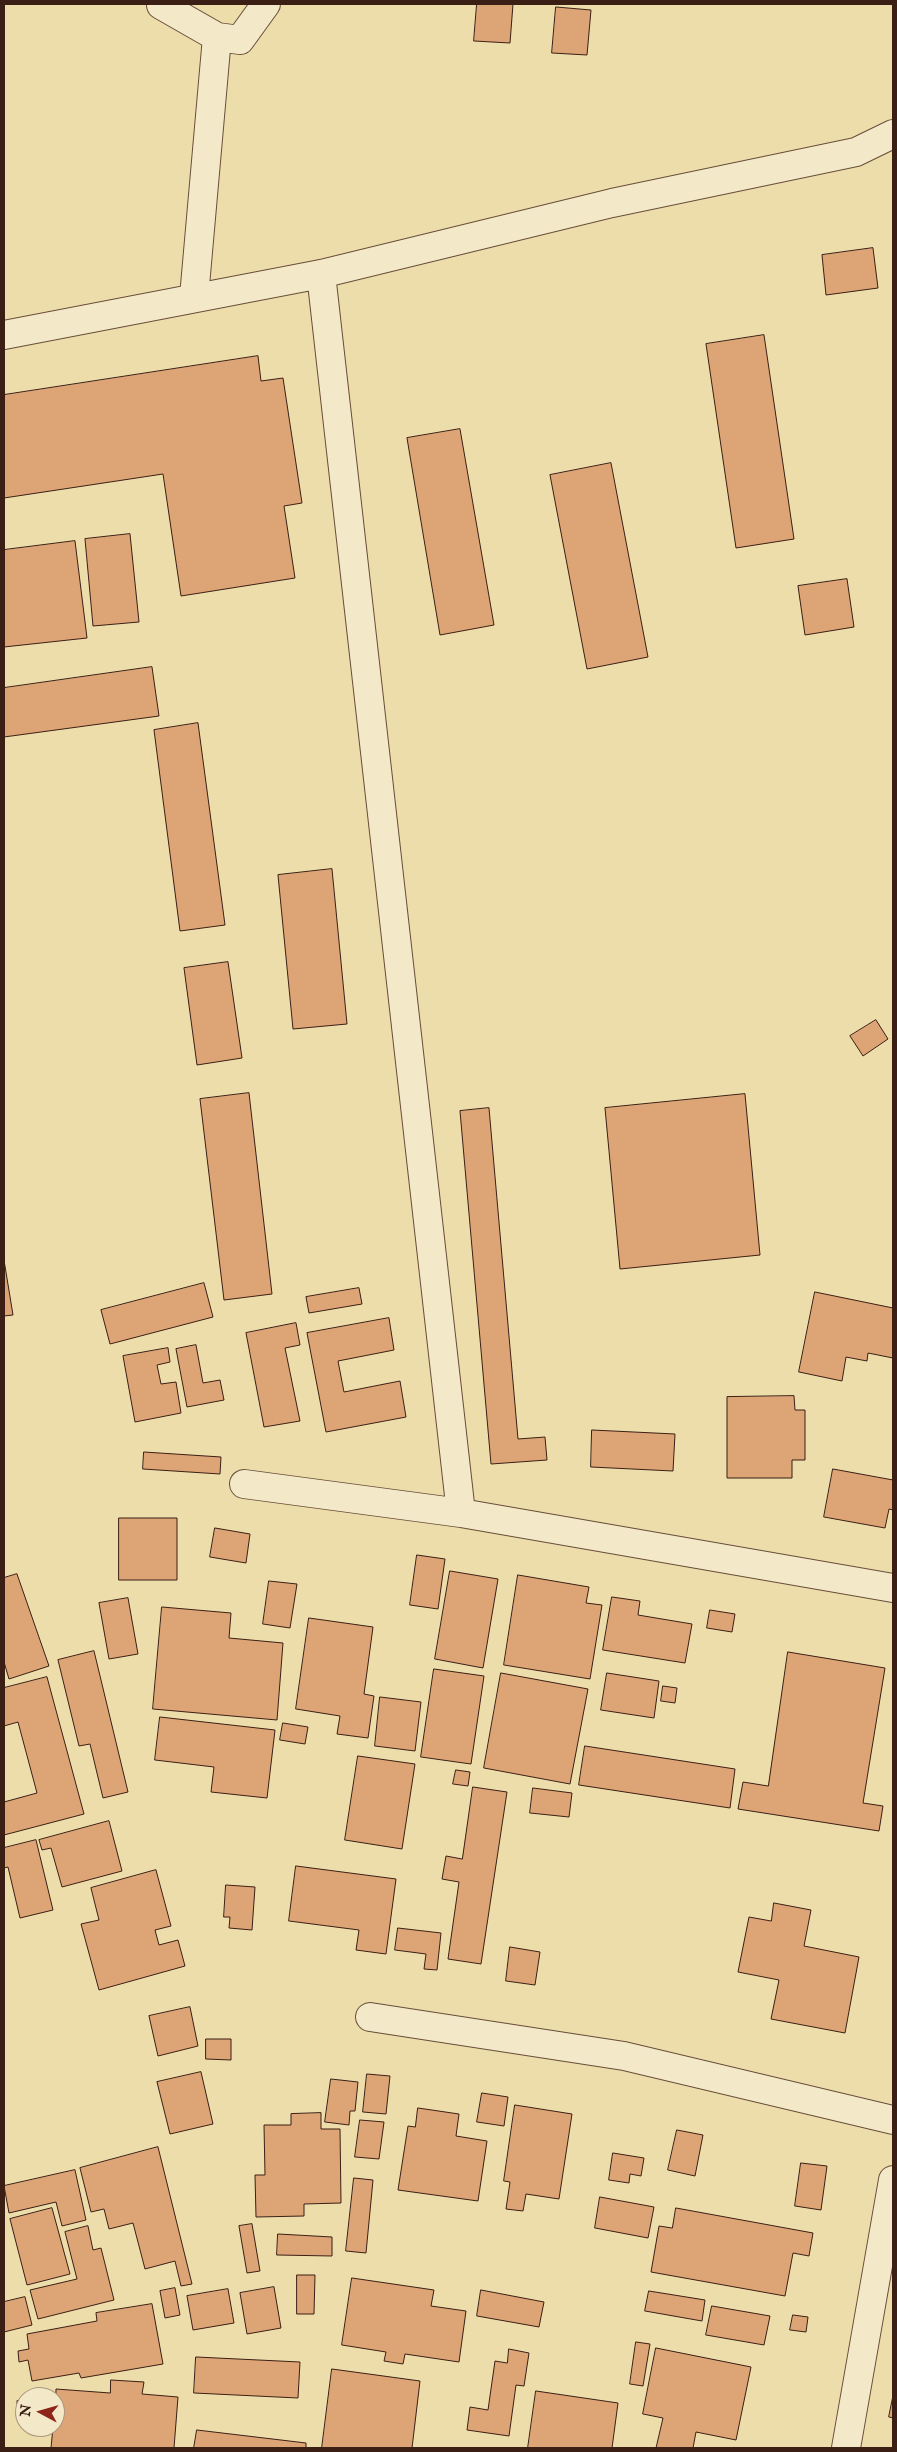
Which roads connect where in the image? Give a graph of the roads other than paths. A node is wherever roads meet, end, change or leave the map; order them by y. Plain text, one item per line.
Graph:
1 (161, 4) edge
2 (266, 4) edge
3 (217, 36) junction
4 (893, 134) edge
5 (321, 274) junction
6 (194, 297) junction
7 (4, 335) edge
8 (244, 1484) dead end
9 (461, 1513) junction
10 (893, 1588) edge
11 (370, 2017) dead end
12 (893, 2120) edge
13 (893, 2180) edge
14 (846, 2448) edge

1 - 3 street
2 - 3 street
3 - 6 street
4 - 5 street
5 - 6 street
5 - 9 street
6 - 7 street
8 - 9 street
9 - 10 street
11 - 12 street
13 - 14 street

